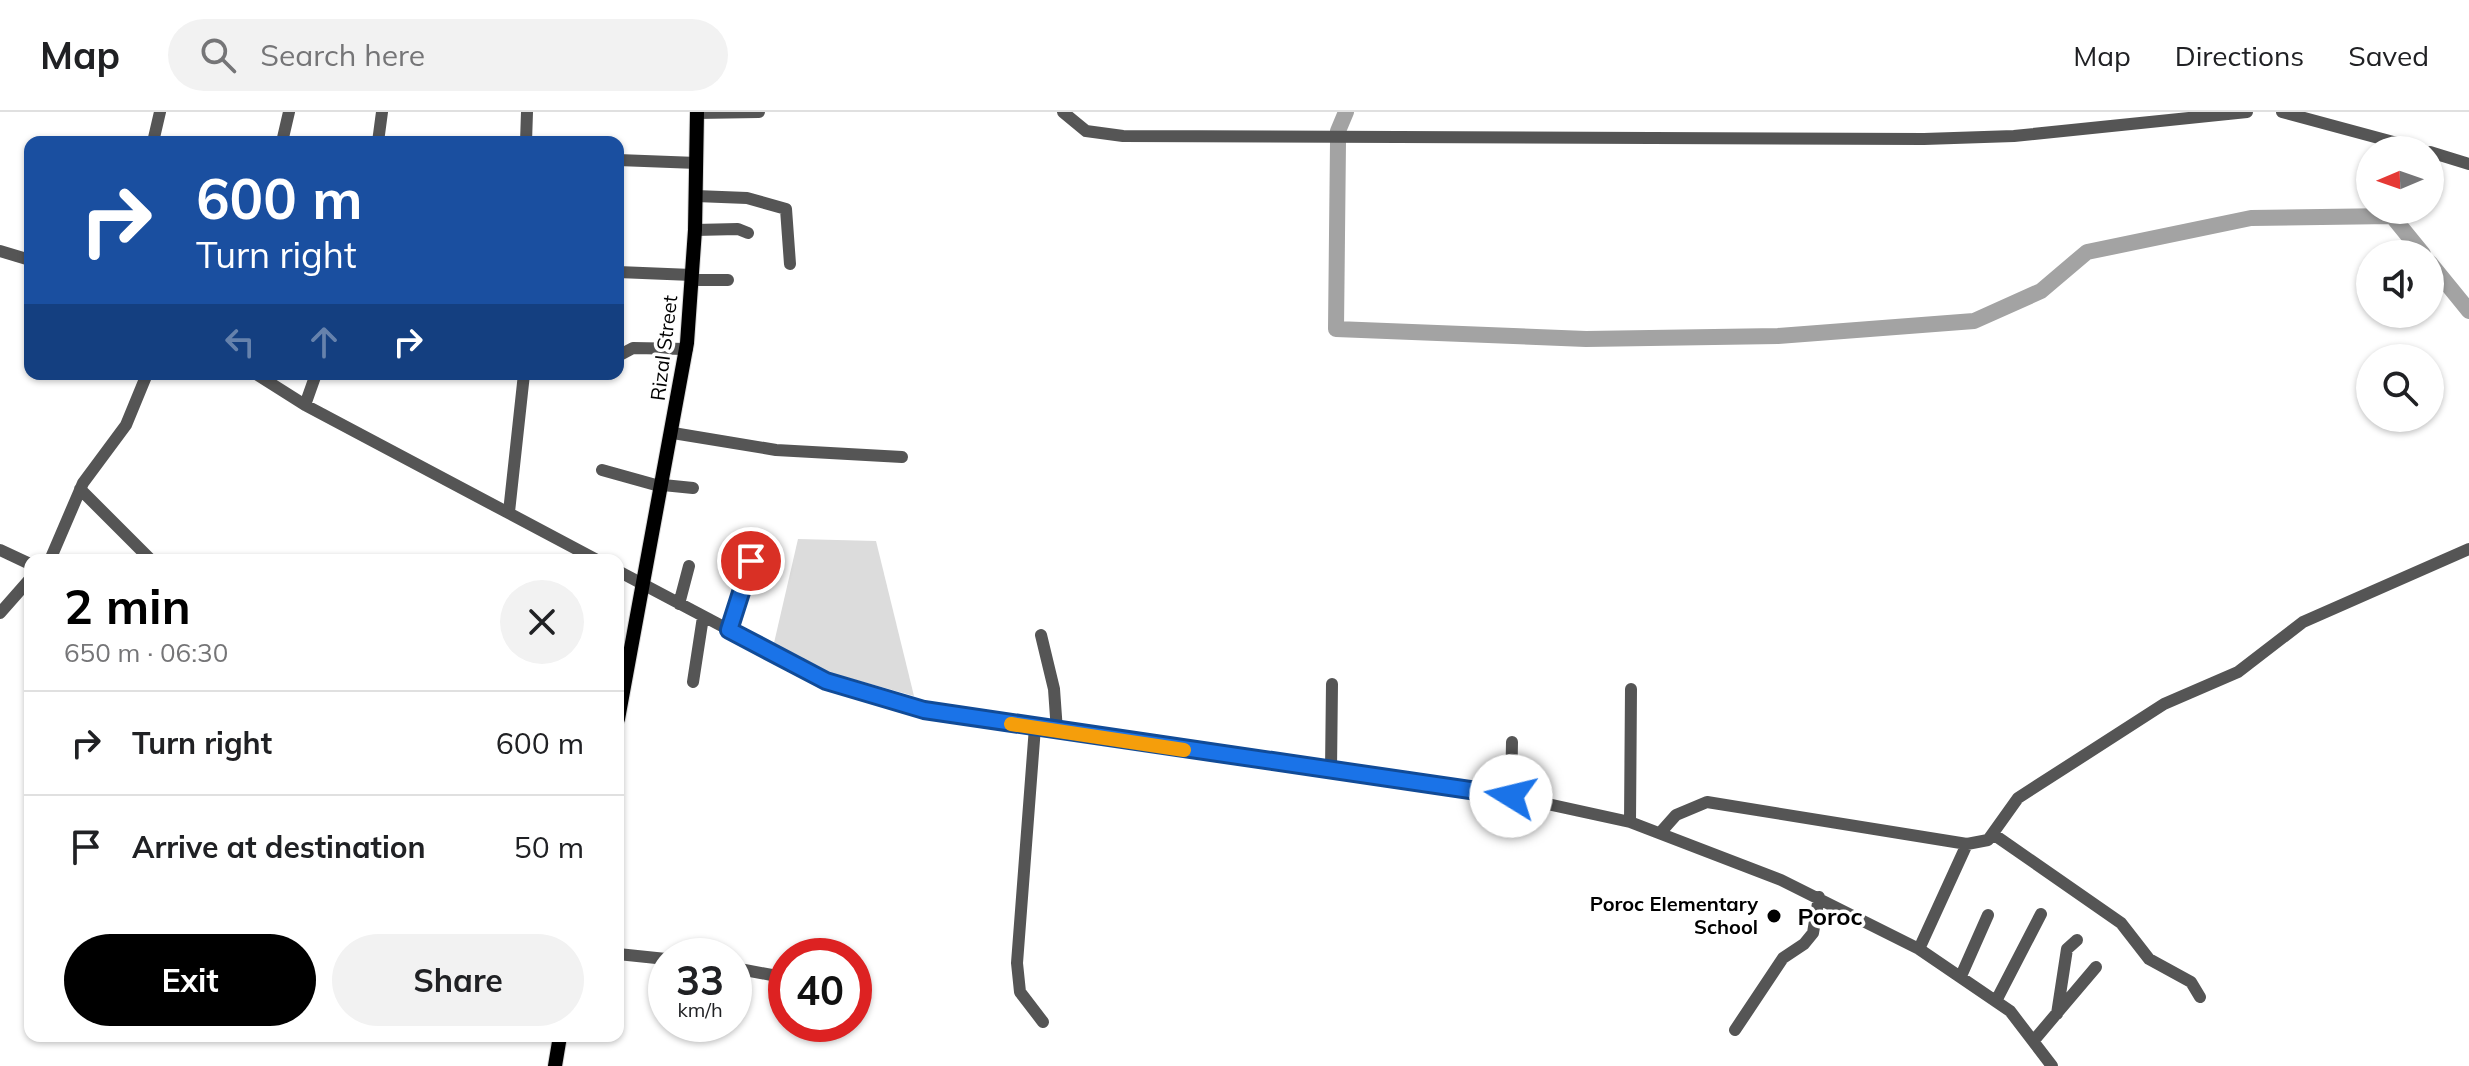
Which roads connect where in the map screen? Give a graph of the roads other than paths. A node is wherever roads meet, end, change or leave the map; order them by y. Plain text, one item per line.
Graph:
1 (160, 112) edge
2 (289, 112) edge
3 (382, 112) edge
4 (527, 112) edge
5 (697, 112) edge
6 (759, 112) edge
7 (1063, 112) edge
8 (2247, 112) edge
9 (2282, 112) edge
10 (154, 136) edge
11 (283, 136) edge
12 (379, 136) edge
13 (526, 136) edge
14 (2371, 136) edge
15 (2444, 156) edge
16 (624, 160) edge
17 (697, 163) junction
18 (2469, 164) edge
19 (696, 196) junction
20 (695, 230) junction
21 (748, 233) dead end
22 (0, 251) edge
23 (24, 258) edge
24 (790, 264) dead end
25 (624, 272) edge
26 (692, 277) junction
27 (728, 280) dead end
28 (687, 349) junction
29 (624, 353) edge
30 (145, 380) edge
31 (265, 380) edge
32 (314, 380) edge
33 (523, 380) edge
34 (305, 405) junction
35 (673, 433) junction
36 (902, 457) dead end
37 (602, 470) dead end
38 (663, 486) junction
39 (693, 488) dead end
40 (80, 489) junction
41 (509, 512) junction
42 (2469, 549) edge
43 (0, 550) edge
44 (53, 554) edge
45 (145, 554) edge
46 (586, 554) edge
47 (24, 561) edge
48 (751, 561) dead end
49 (689, 566) dead end
50 (624, 574) edge
51 (643, 585) junction
52 (24, 586) edge
53 (679, 604) junction
54 (0, 613) edge
55 (703, 617) junction
56 (729, 630) junction
57 (1041, 635) dead end
58 (693, 682) dead end
59 (1332, 684) dead end
60 (624, 687) edge
61 (1631, 689) dead end
62 (1035, 727) junction
63 (1057, 731) junction
64 (1512, 742) dead end
65 (1331, 770) junction
66 (1511, 796) junction
67 (1630, 822) junction
68 (1660, 833) junction
69 (1993, 834) junction
70 (1967, 844) junction
71 (1819, 897) junction
72 (2041, 914) dead end
73 (1988, 915) dead end
74 (2077, 940) dead end
75 (1919, 949) junction
76 (624, 955) edge
77 (648, 957) edge
78 (2096, 967) dead end
79 (1961, 976) junction
80 (2200, 997) dead end
81 (1996, 1001) junction
82 (2057, 1014) junction
83 (1043, 1022) dead end
84 (1735, 1030) dead end
85 (2035, 1039) junction
86 (559, 1042) edge
87 (555, 1066) edge
88 (2052, 1066) edge

1 - 10 street
2 - 11 street
3 - 12 street
4 - 13 street
5 - 6 street
5 - 17 main road, Rizal Street
7 - 8 street
9 - 14 street
15 - 18 street
16 - 17 street
17 - 19 main road, Rizal Street
19 - 20 main road, Rizal Street
19 - 24 street
20 - 21 street
20 - 26 main road, Rizal Street
22 - 23 street
25 - 26 street
26 - 27 street
26 - 28 main road, Rizal Street
28 - 29 street
28 - 35 main road, Rizal Street
30 - 40 street
31 - 34 street
32 - 34 street
33 - 41 street
34 - 41 street
35 - 36 street
35 - 38 main road, Rizal Street
37 - 38 street
38 - 39 street
38 - 51 main road, Rizal Street
40 - 44 street
40 - 45 street
41 - 46 street
42 - 69 street
43 - 47 street
48 - 56 street
49 - 53 street
50 - 51 street
51 - 53 street
51 - 60 main road, Rizal Street
52 - 54 street
53 - 55 street
55 - 56 street
55 - 58 street
56 - 62 street
57 - 63 street
59 - 65 street
61 - 67 street
62 - 63 street
62 - 83 street
63 - 65 street
64 - 66 street
65 - 66 street
66 - 67 street
67 - 68 street
68 - 70 street
68 - 71 street
69 - 70 street
69 - 80 street
70 - 75 street
71 - 75 street
71 - 84 street
72 - 81 street
73 - 79 street
74 - 82 street
75 - 79 street
76 - 77 street
78 - 82 street
79 - 81 street
81 - 85 street
82 - 85 street
85 - 88 street
86 - 87 main road

